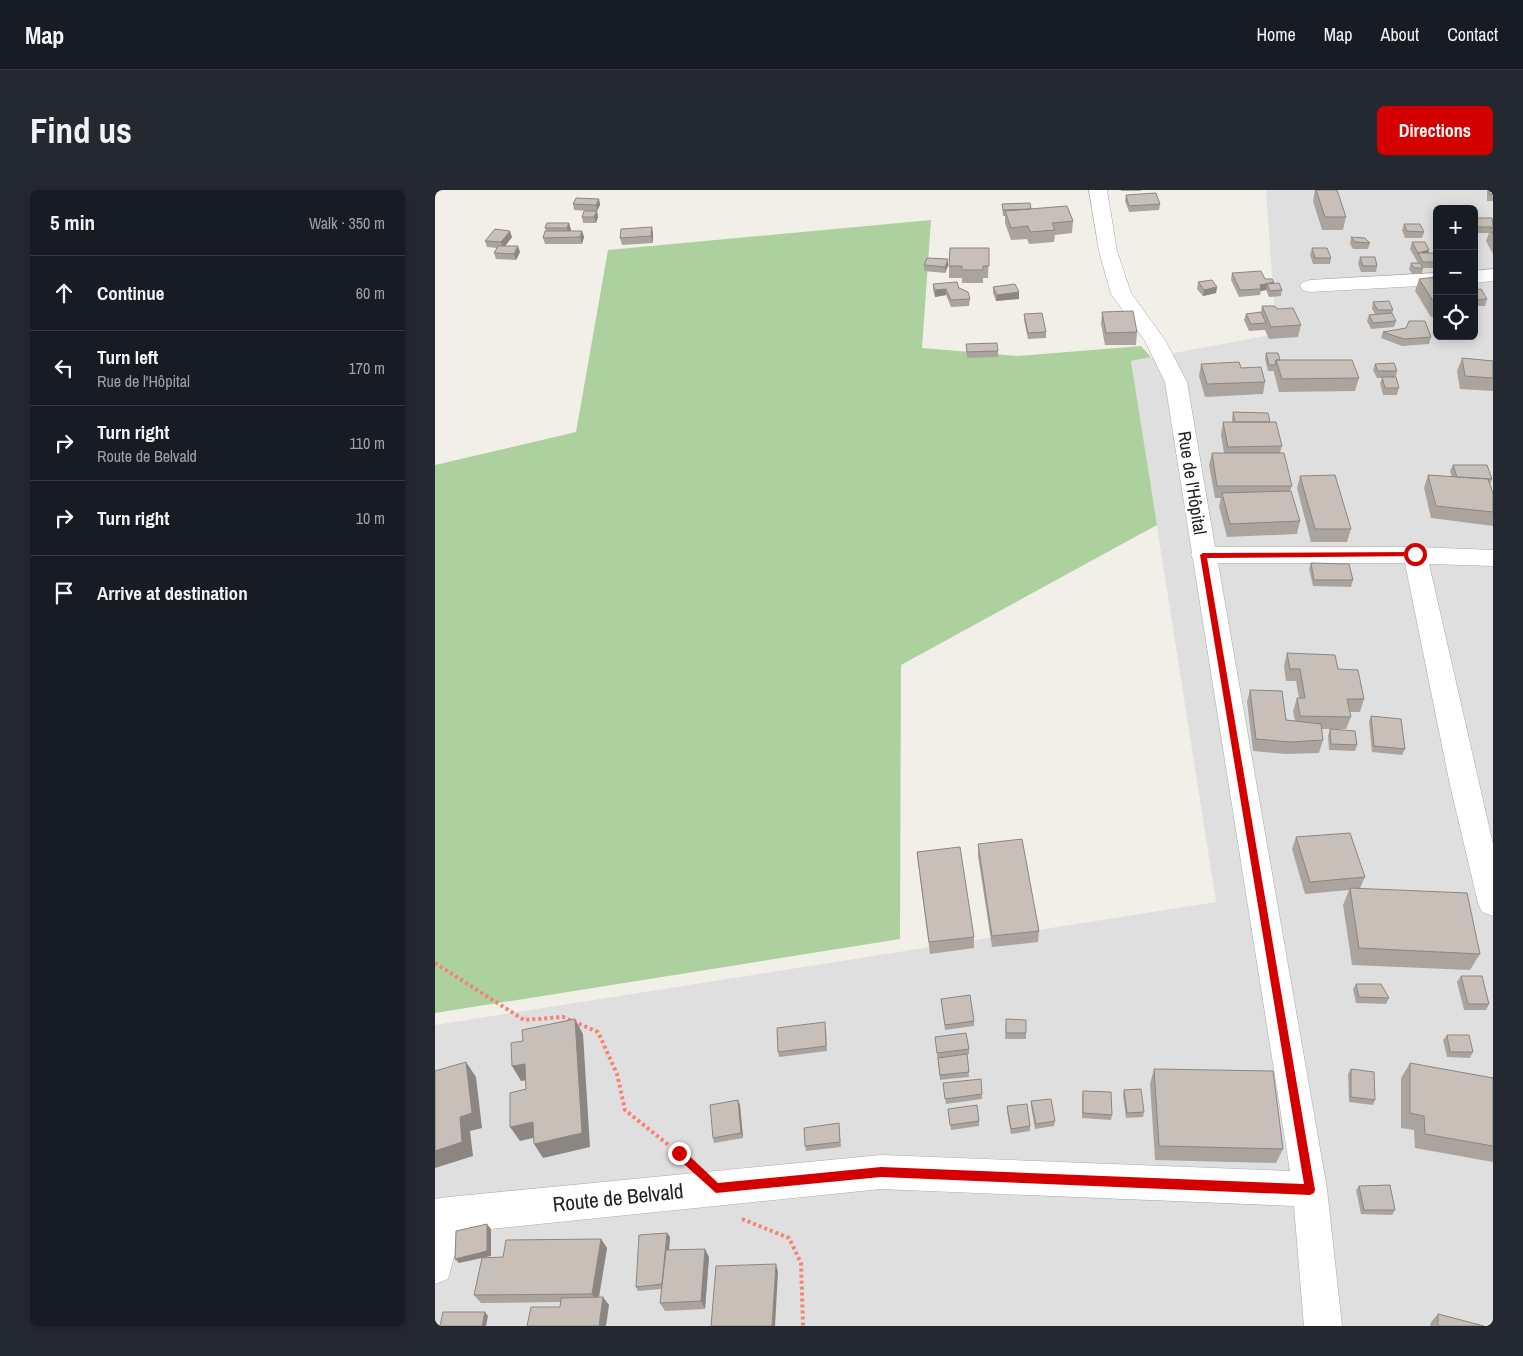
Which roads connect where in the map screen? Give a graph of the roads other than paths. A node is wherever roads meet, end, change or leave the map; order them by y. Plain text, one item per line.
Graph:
1 (1098, 190) edge
2 (1493, 275) edge
3 (1478, 276) edge
4 (1433, 279) edge
5 (1310, 286) dead end
6 (1415, 554) junction
7 (1203, 555) junction
8 (1493, 558) edge
9 (1493, 903) edge
10 (1310, 1190) junction
11 (441, 1216) edge
12 (435, 1266) edge
13 (1323, 1326) edge

1 - 7 street, Rue de l'Hôpital
2 - 3 street
4 - 5 street
6 - 7 street
6 - 8 street
6 - 9 street
7 - 10 street, Rue de l'Hôpital
10 - 11 street, Route de Belvald
10 - 13 street, Rue de l'Hôpital
11 - 12 street

